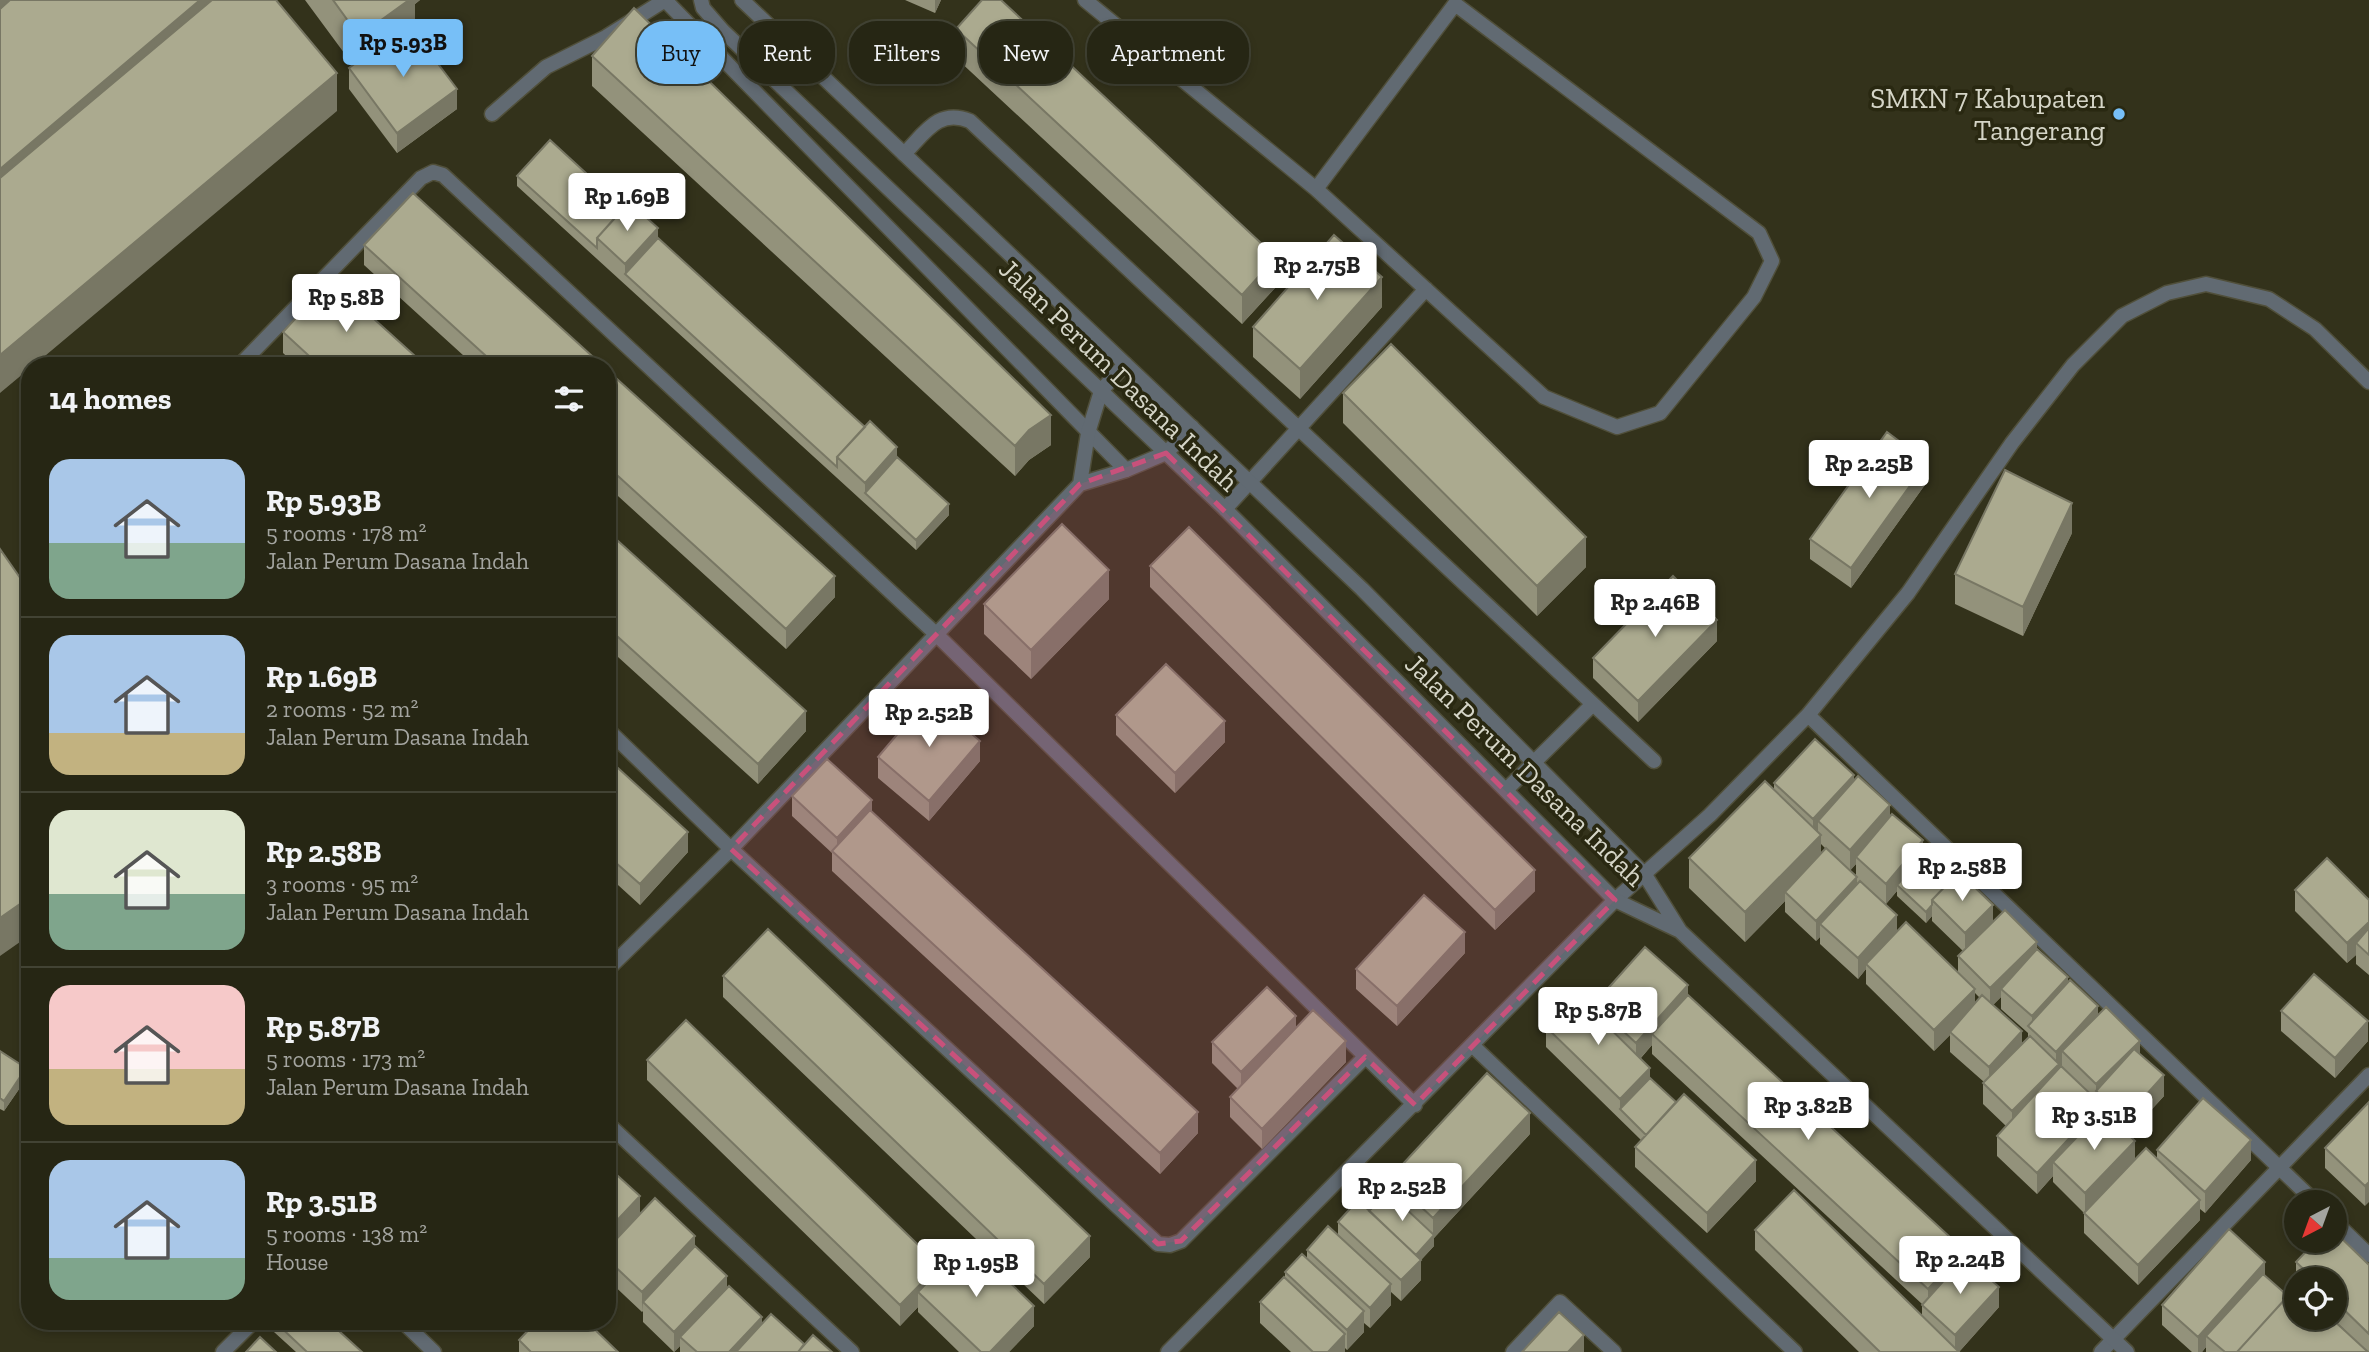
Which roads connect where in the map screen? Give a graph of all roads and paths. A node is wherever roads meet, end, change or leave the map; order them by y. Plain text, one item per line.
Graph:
1 (665, 0) edge
2 (701, 0) edge
3 (742, 0) edge
4 (1085, 0) edge
5 (1456, 2) edge
6 (492, 114) dead end
7 (904, 154) junction
8 (1316, 189) junction
9 (1426, 289) junction
10 (248, 357) edge
11 (1125, 364) junction
12 (2369, 382) edge
13 (1101, 391) junction
14 (1192, 427) junction
15 (1296, 428) junction
16 (1088, 433) junction
17 (1166, 453) junction
18 (1126, 470) junction
19 (1249, 481) junction
20 (1080, 484) junction
21 (1225, 509) junction
22 (937, 635) junction
23 (1592, 705) junction
24 (1808, 715) junction
25 (616, 738) edge
26 (1654, 761) dead end
27 (1534, 762) junction
28 (1506, 790) junction
29 (731, 849) junction
30 (1645, 875) junction
31 (1615, 900) junction
32 (1679, 931) junction
33 (616, 961) edge
34 (1473, 1046) junction
35 (1365, 1057) junction
36 (2369, 1075) edge
37 (1415, 1105) junction
38 (616, 1131) edge
39 (2279, 1168) junction
40 (2302, 1190) edge
41 (2347, 1234) edge
42 (2369, 1255) edge
43 (245, 1330) edge
44 (411, 1330) edge
45 (2114, 1339) junction
46 (223, 1352) edge
47 (434, 1352) edge
48 (852, 1352) edge
49 (1168, 1352) edge
50 (1513, 1352) edge
51 (1614, 1352) edge
52 (1795, 1352) edge
53 (2101, 1352) edge
54 (2127, 1352) edge

1 - 6 street
1 - 16 street
2 - 13 street, Jalan Perum Dasana Indah
3 - 7 street, Jalan Perum Dasana Indah
4 - 8 street
5 - 8 street
5 - 9 street
7 - 11 street, Jalan Perum Dasana Indah
7 - 15 street
8 - 9 street
9 - 15 street
10 - 22 street
11 - 13 street
11 - 14 street, Jalan Perum Dasana Indah
12 - 24 street
13 - 16 street
13 - 17 street, Jalan Perum Dasana Indah
14 - 17 street
14 - 19 street, Jalan Perum Dasana Indah
15 - 19 street
15 - 23 street
16 - 18 street
16 - 20 street
17 - 18 street
17 - 21 street, Jalan Perum Dasana Indah
18 - 20 street
19 - 21 street
19 - 27 street, Jalan Perum Dasana Indah
20 - 22 street
21 - 28 street, Jalan Perum Dasana Indah
22 - 29 street
22 - 35 street
23 - 26 street
23 - 27 street
24 - 30 street
24 - 39 street
25 - 29 street
27 - 28 street
27 - 30 street, Jalan Perum Dasana Indah
28 - 31 street, Jalan Perum Dasana Indah
29 - 33 street
29 - 35 street
30 - 31 street
30 - 32 street, Jalan Perum Dasana Indah
31 - 32 street, Jalan Perum Dasana Indah
31 - 34 street
32 - 45 street
34 - 37 street
34 - 52 street
35 - 37 street
36 - 39 street
37 - 49 street
38 - 48 street
39 - 40 street
39 - 45 street
41 - 42 street
43 - 46 street
44 - 47 street
45 - 53 street
45 - 54 street
50 - 51 street

